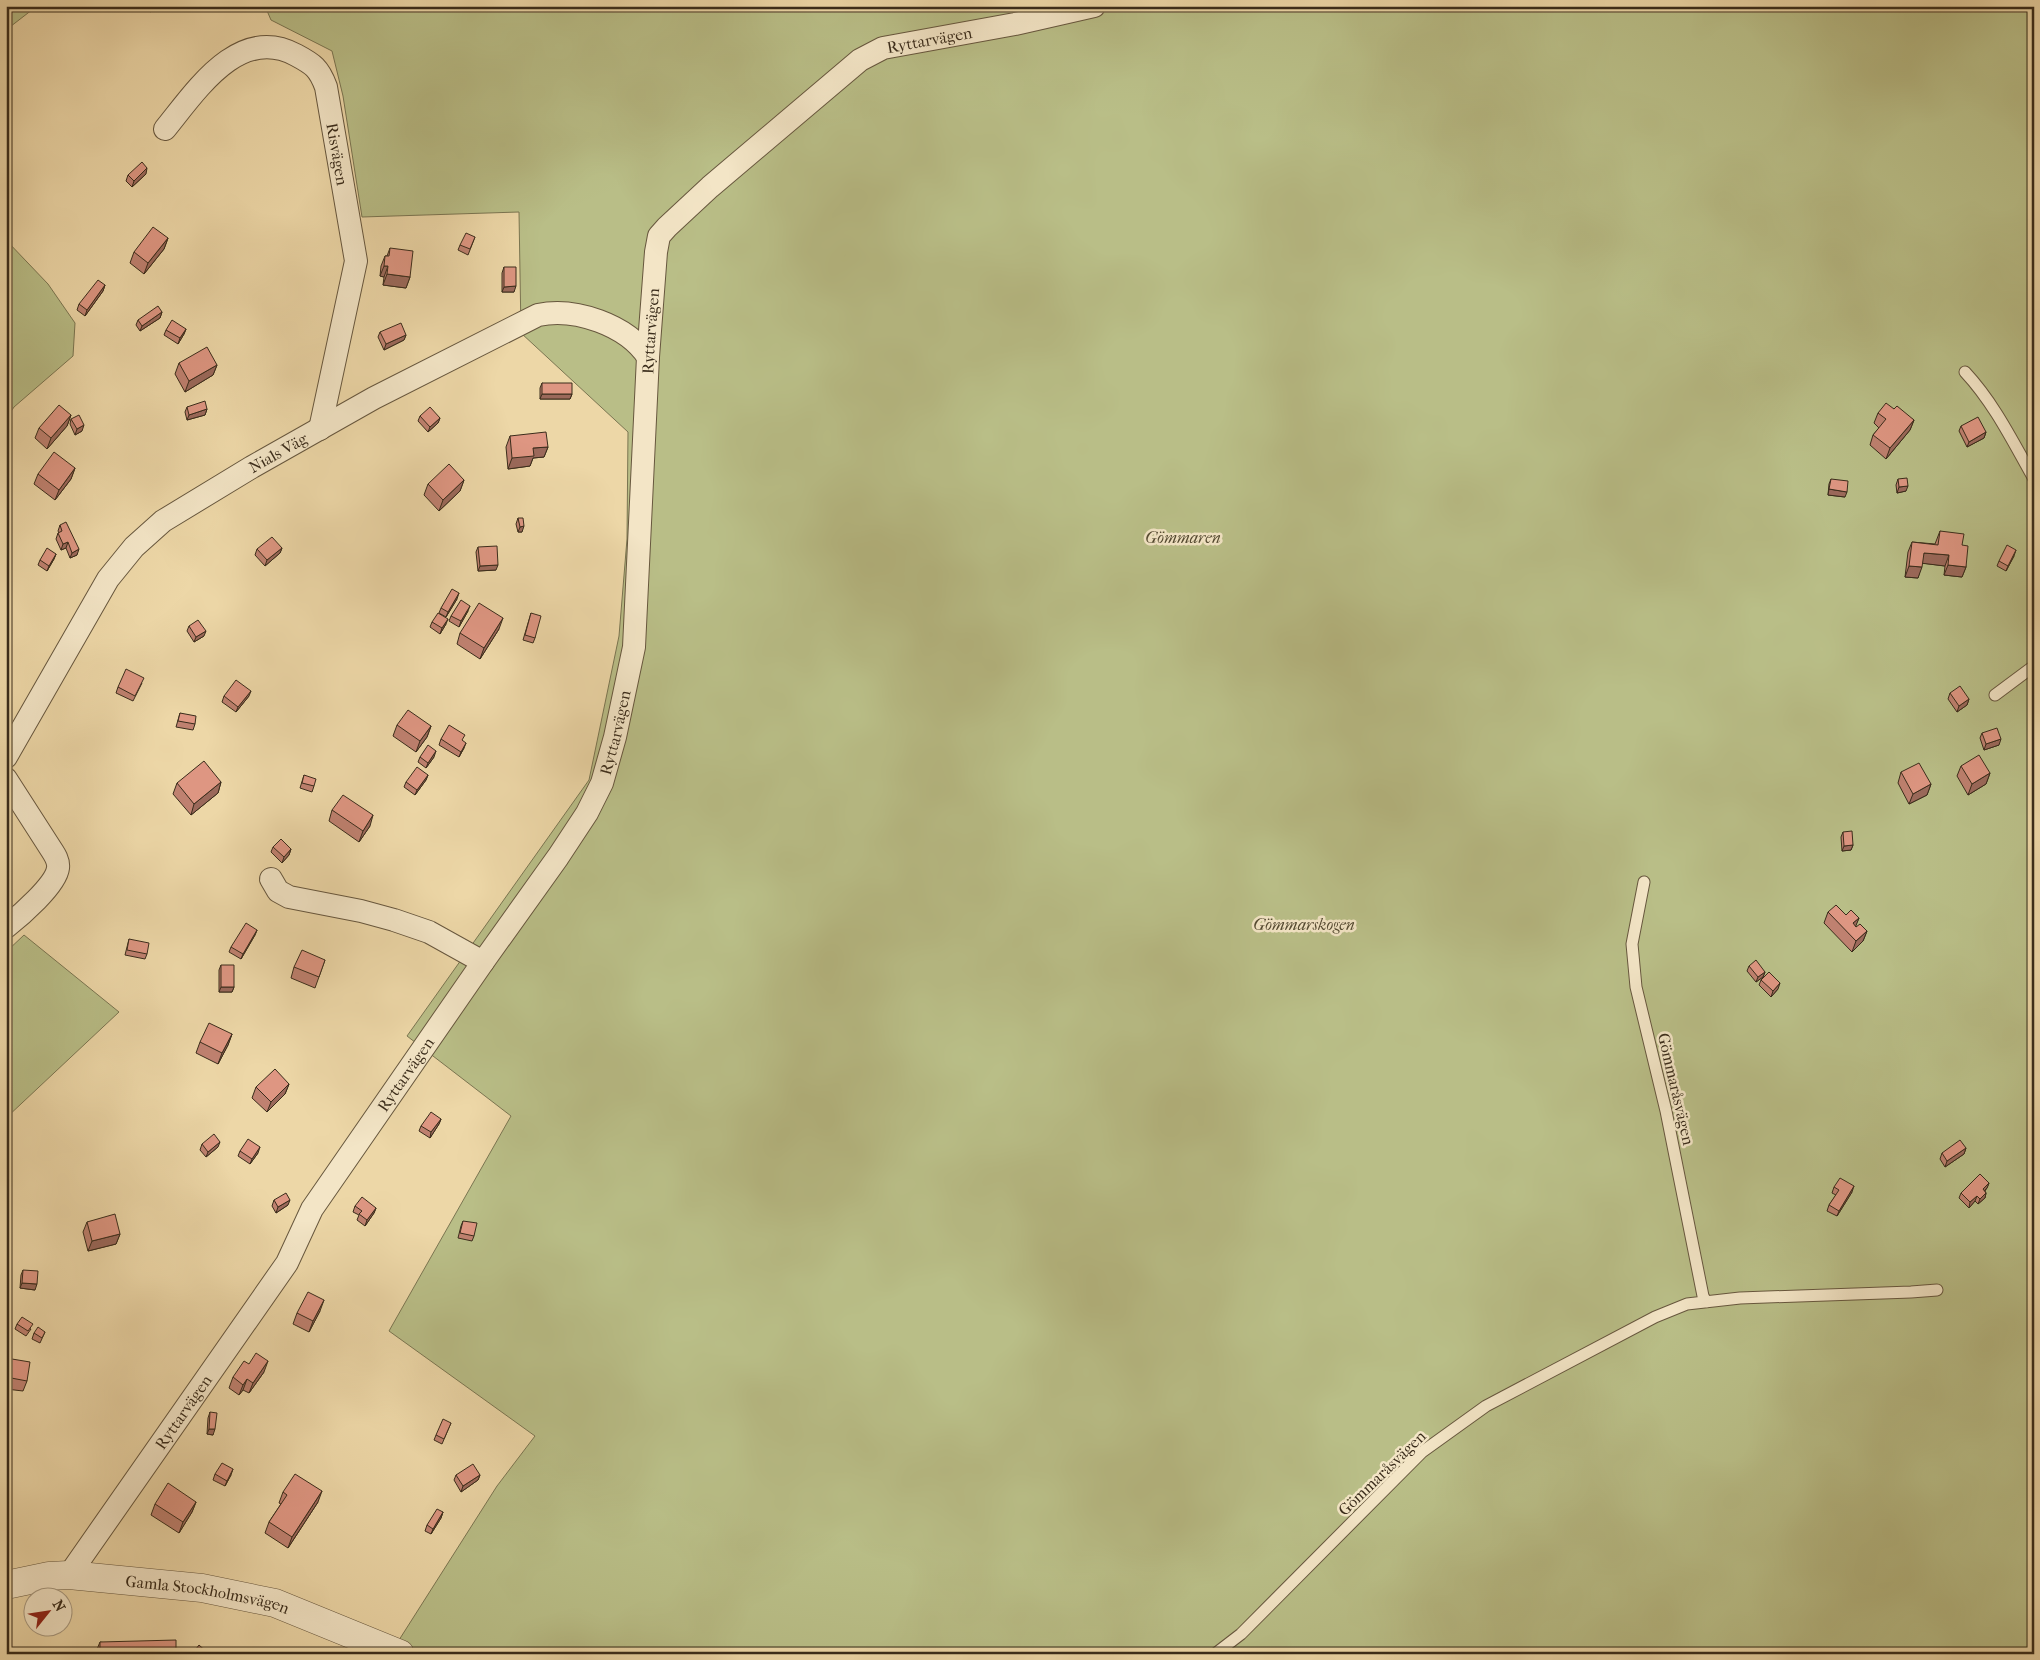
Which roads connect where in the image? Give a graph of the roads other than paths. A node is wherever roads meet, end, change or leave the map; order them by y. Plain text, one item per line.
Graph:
1 (1094, 6) edge
2 (166, 129) dead end
3 (648, 357) junction
4 (1966, 372) dead end
5 (320, 429) junction
6 (2034, 479) edge
7 (2034, 666) edge
8 (1995, 695) dead end
9 (6, 757) edge
10 (6, 779) edge
11 (271, 879) dead end
12 (1644, 882) dead end
13 (6, 927) edge
14 (483, 962) junction
15 (1937, 1290) dead end
16 (1706, 1302) junction
17 (69, 1575) junction
18 (6, 1585) edge
19 (400, 1654) edge
20 (1215, 1654) edge

1 - 3 street, Ryttarvägen
2 - 5 street, Risvägen
3 - 5 street, Nials Väg
3 - 14 street, Ryttarvägen
4 - 6 lane
5 - 9 street, Nials Väg
7 - 8 lane
10 - 13 street
11 - 14 street
12 - 16 lane, Gömmaråsvägen
14 - 17 street, Ryttarvägen
15 - 16 lane, Gömmaråsvägen
16 - 20 lane, Gömmaråsvägen
17 - 18 street, Gamla Stockholmsvägen
17 - 19 street, Gamla Stockholmsvägen

